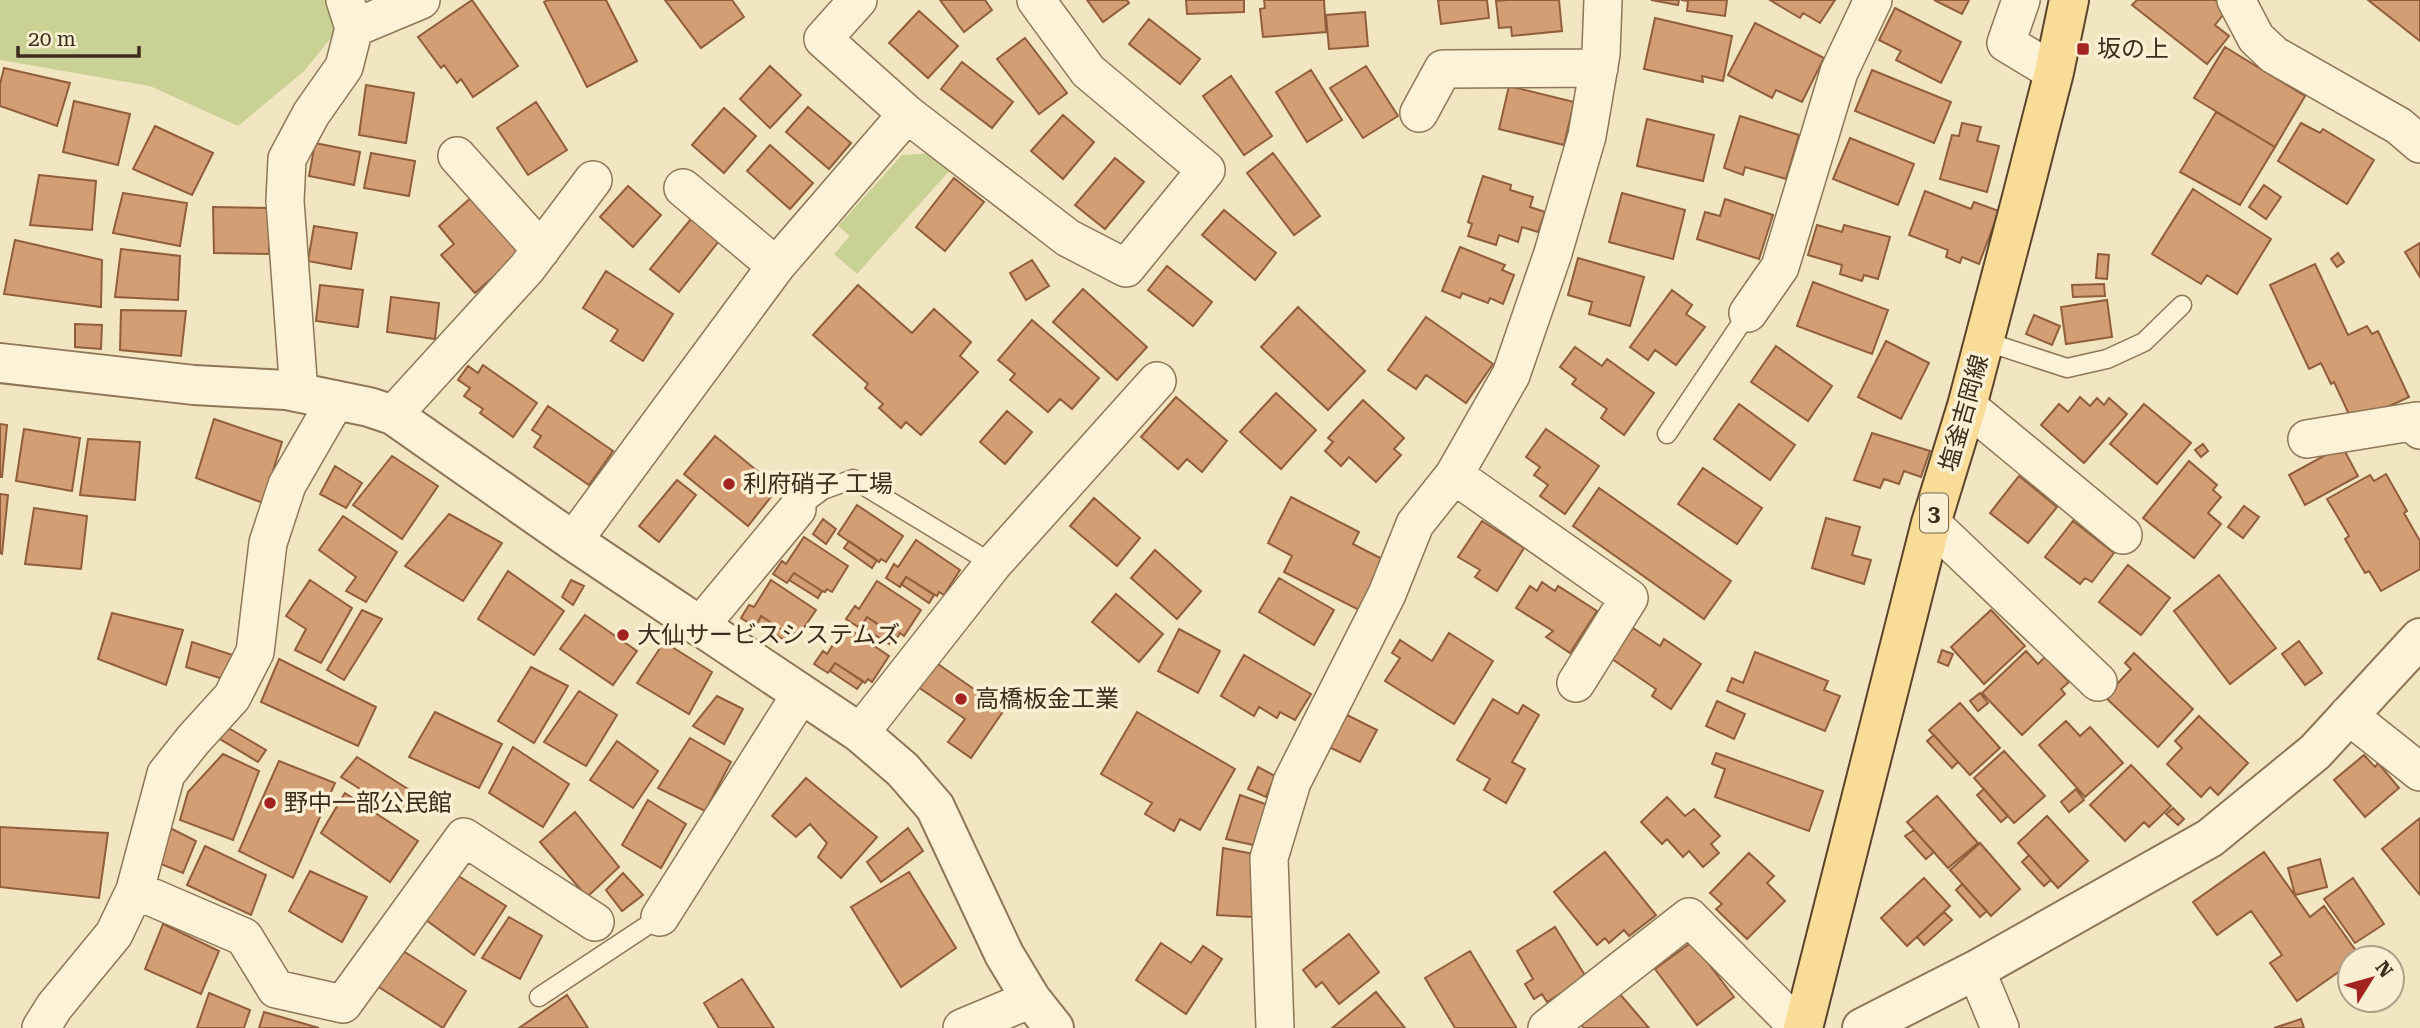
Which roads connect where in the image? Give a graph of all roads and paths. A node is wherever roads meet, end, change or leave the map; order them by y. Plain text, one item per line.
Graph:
1 (421, 0) edge
2 (858, 0) edge
3 (1036, 0) edge
4 (1603, 0) edge
5 (1873, 0) edge
6 (2021, 0) edge
7 (2069, 0) edge
8 (2236, 0) edge
9 (349, 14) edge
10 (1599, 68) junction
11 (2054, 72) junction
12 (1419, 113) dead end
13 (907, 114) junction
14 (2420, 144) edge
15 (457, 156) dead end
16 (593, 180) dead end
17 (683, 188) dead end
18 (541, 250) junction
19 (776, 266) junction
20 (2182, 305) dead end
21 (1748, 313) joint
22 (1984, 341) junction
23 (0, 363) edge
24 (1157, 381) dead end
25 (299, 393) junction
26 (335, 400) junction
27 (1967, 406) junction
28 (393, 415) junction
29 (2419, 423) edge
30 (1667, 434) dead end
31 (2307, 439) dead end
32 (1454, 475) junction
33 (797, 509) joint
34 (1931, 523) junction
35 (2123, 535) dead end
36 (573, 541) junction
37 (993, 565) junction
38 (699, 627) junction
39 (2420, 638) edge
40 (2098, 682) dead end
41 (1576, 683) dead end
42 (801, 694) junction
43 (2348, 715) junction
44 (860, 733) junction
45 (2420, 772) edge
46 (135, 890) junction
47 (660, 917) joint
48 (595, 922) dead end
49 (1976, 970) junction
50 (539, 997) dead end
51 (1042, 1014) edge
52 (41, 1028) edge
53 (962, 1028) edge
54 (1275, 1028) edge
55 (1547, 1028) edge
56 (1801, 1028) edge
57 (1861, 1028) edge
58 (2000, 1028) edge

1 - 9 street
2 - 13 street
3 - 13 street
4 - 10 street
5 - 21 street
6 - 11 street
7 - 11 main road, 塩釜吉岡線 / 3
8 - 14 street
9 - 25 street
10 - 12 street
10 - 32 street
11 - 22 main road, 塩釜吉岡線 / 3
13 - 19 street
15 - 18 street
16 - 18 street
17 - 19 street
18 - 28 street
19 - 36 street
20 - 22 lane
21 - 30 lane
22 - 27 main road, 塩釜吉岡線 / 3
23 - 25 street
24 - 37 street
25 - 26 street
26 - 28 street
26 - 46 street
27 - 34 main road, 塩釜吉岡線 / 3
27 - 35 street
28 - 36 street
29 - 31 street
32 - 41 street
32 - 54 street
33 - 37 lane
33 - 38 street
34 - 40 street
34 - 56 main road, 塩釜吉岡線 / 3
36 - 38 street
37 - 44 street
38 - 42 street
39 - 43 street
42 - 44 street
42 - 47 street
43 - 45 street
43 - 49 street
44 - 51 street
46 - 48 street
46 - 52 street
47 - 50 lane
49 - 57 street
49 - 58 street
51 - 53 street
55 - 56 street

